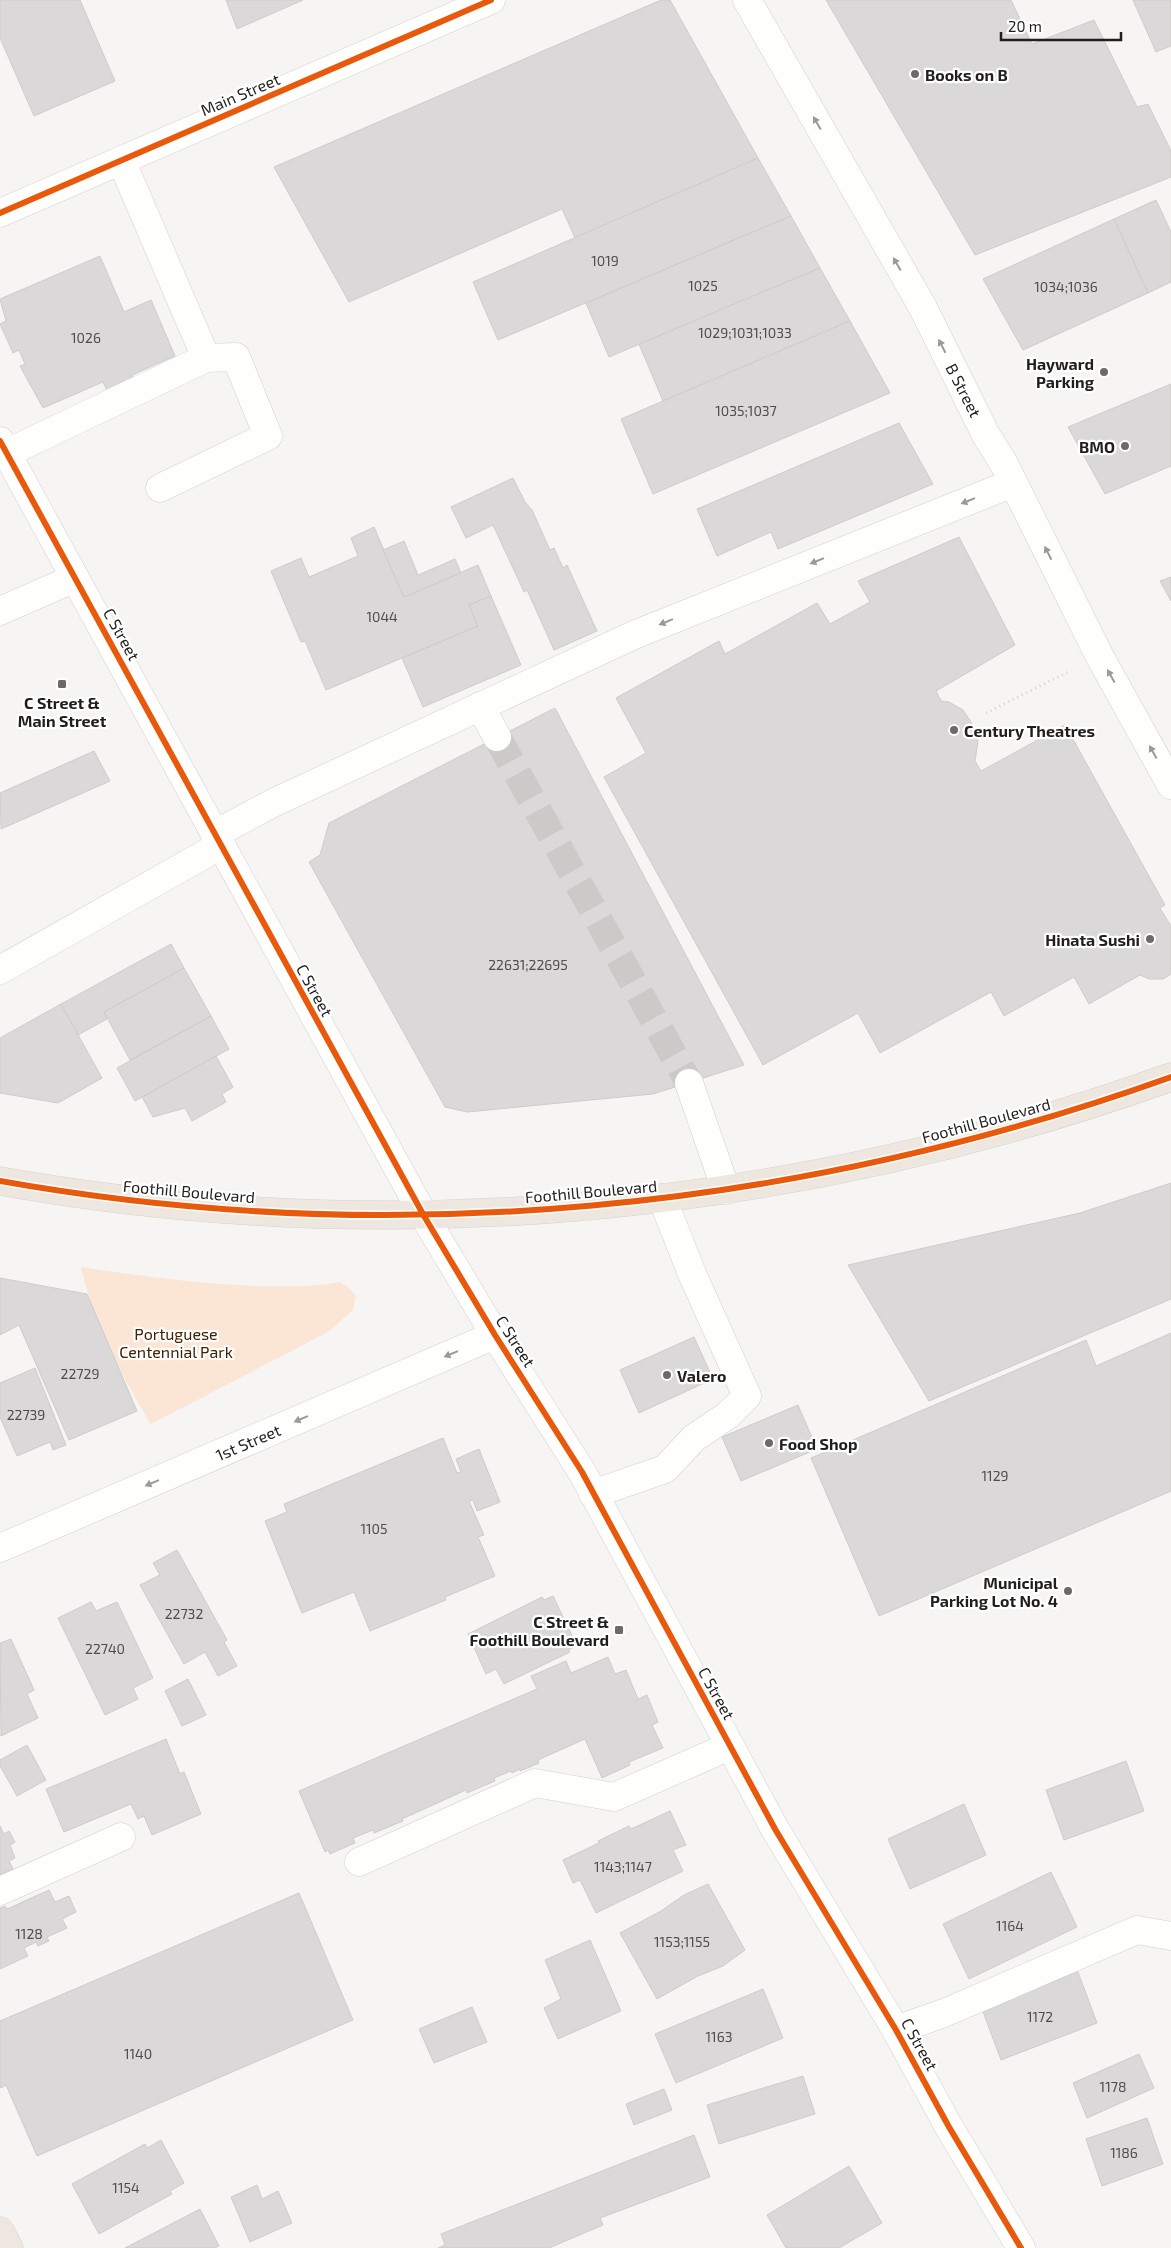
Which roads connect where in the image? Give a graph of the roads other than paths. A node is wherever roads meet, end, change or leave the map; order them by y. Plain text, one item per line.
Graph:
1 (491, 0) edge
2 (747, 0) edge
3 (121, 160) junction
4 (0, 213) edge
5 (206, 358) junction
6 (3, 447) edge
7 (1013, 483) junction
8 (160, 488) dead end
9 (74, 578) junction
10 (0, 611) edge
11 (480, 706) junction
12 (497, 737) tunnel mouth
13 (1171, 785) edge
14 (218, 839) junction
15 (0, 970) edge
16 (1171, 1076) edge
17 (689, 1083) tunnel mouth
18 (0, 1181) edge
19 (726, 1190) junction
20 (662, 1198) junction
21 (424, 1216) junction
22 (496, 1335) junction
23 (593, 1494) junction
24 (0, 1548) edge
25 (730, 1746) junction
26 (121, 1838) dead end
27 (359, 1862) dead end
28 (0, 1891) edge
29 (1171, 1936) edge
30 (896, 2030) junction
31 (0, 2231) edge
32 (10, 2248) edge
33 (1021, 2248) edge

1 - 3 street, Main Street
7 -> 2 street, B Street
3 - 4 street, Main Street
3 - 5 street
5 - 6 street
5 - 8 street
6 - 9 street, C Street
7 -> 11 street
13 -> 7 street, B Street
9 - 10 street
9 - 14 street, C Street
11 - 12 street
11 - 14 street
14 - 15 street
14 - 21 street, C Street
16 - 19 main road, Foothill Boulevard
17 - 19 street
18 - 21 main road, Foothill Boulevard
19 - 20 main road, Foothill Boulevard
20 - 21 main road, Foothill Boulevard
20 - 23 street
21 - 22 street, C Street
22 - 23 street, C Street
22 -> 24 street, 1st Street
23 - 25 street, C Street
25 - 27 street
25 - 30 street, C Street
26 - 28 street
29 - 30 street
30 - 33 street, C Street
31 - 32 main road

